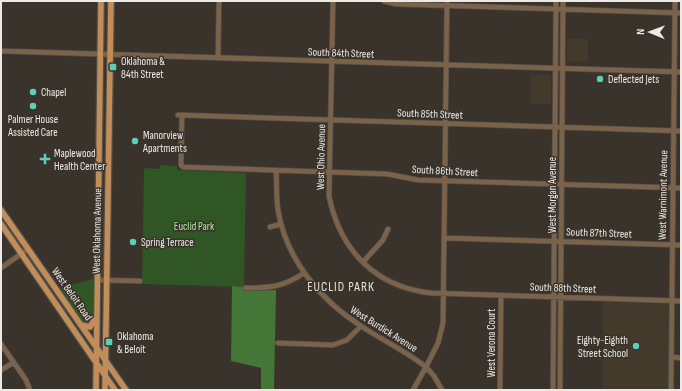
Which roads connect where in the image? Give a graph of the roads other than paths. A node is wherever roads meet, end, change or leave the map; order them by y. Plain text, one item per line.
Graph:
1 (101, 1) edge
2 (111, 1) edge
3 (219, 1) edge
4 (333, 1) edge
5 (556, 1) edge
6 (563, 1) edge
7 (675, 1) edge
8 (388, 2) edge
9 (447, 3) edge
10 (556, 9) junction
11 (563, 9) junction
12 (675, 13) junction
13 (681, 13) edge
14 (1, 51) edge
15 (101, 54) junction
16 (110, 54) junction
17 (218, 57) junction
18 (331, 62) junction
19 (446, 65) junction
20 (555, 69) junction
21 (562, 69) junction
22 (674, 72) junction
23 (681, 72) edge
24 (330, 120) junction
25 (445, 124) junction
26 (555, 127) junction
27 (562, 128) junction
28 (673, 131) junction
29 (681, 132) edge
30 (183, 167) joint
31 (276, 170) junction
32 (329, 171) junction
33 (445, 181) junction
34 (555, 184) junction
35 (561, 184) junction
36 (672, 188) junction
37 (681, 188) edge
38 (1, 210) edge
39 (1, 224) edge
40 (282, 224) junction
41 (270, 226) dead end
42 (388, 229) dead end
43 (444, 238) junction
44 (554, 241) junction
45 (561, 241) junction
46 (672, 244) junction
47 (681, 245) edge
48 (28, 249) junction
49 (21, 254) junction
50 (363, 262) junction
51 (1, 268) edge
52 (304, 273) junction
53 (98, 280) junction
54 (106, 280) junction
55 (140, 281) dead end
56 (245, 288) dead end
57 (444, 294) junction
58 (501, 296) junction
59 (555, 297) junction
60 (561, 297) junction
61 (672, 301) junction
62 (681, 301) edge
63 (97, 313) junction
64 (81, 325) junction
65 (361, 326) junction
66 (278, 343) dead end
67 (1, 344) edge
68 (97, 347) junction
69 (672, 357) junction
70 (681, 358) edge
71 (105, 359) junction
72 (13, 363) junction
73 (97, 364) junction
74 (426, 367) junction
75 (1, 370) edge
76 (105, 377) junction
77 (554, 377) junction
78 (560, 377) junction
79 (30, 390) edge
80 (96, 390) edge
81 (105, 390) edge
82 (115, 390) edge
83 (126, 390) edge
84 (413, 390) edge
85 (442, 390) edge
86 (500, 390) edge
87 (554, 390) edge
88 (560, 390) edge
89 (672, 390) edge

1 - 15 main road, West Oklahoma Avenue
2 - 16 main road, West Oklahoma Avenue
3 - 17 street
4 - 18 street, West Ohio Avenue
5 - 10 street, West Morgan Avenue
6 - 11 street, West Morgan Avenue
7 - 12 street, West Warnimont Avenue
8 - 9 street
9 - 10 street
9 - 19 street
10 - 11 street
10 - 20 street, West Morgan Avenue
11 - 12 street
11 - 21 street, West Morgan Avenue
12 - 13 street
12 - 22 street, West Warnimont Avenue
14 - 15 street, South 84th Street
15 - 16 street, South 84th Street
15 - 53 main road, West Oklahoma Avenue
16 - 17 street, South 84th Street
16 - 54 main road, West Oklahoma Avenue
17 - 18 street, South 84th Street
18 - 19 street, South 84th Street
18 - 24 street, West Ohio Avenue
19 - 20 street, South 84th Street
19 - 25 street
20 - 21 street, South 84th Street
20 - 26 street, West Morgan Avenue
21 - 22 street, South 84th Street
21 - 27 street, West Morgan Avenue
22 - 23 street, South 84th Street
22 - 28 street, West Warnimont Avenue
24 - 25 street, South 85th Street
24 - 30 street, South 85th Street
24 - 32 street, West Ohio Avenue
25 - 26 street, South 85th Street
25 - 33 street
26 - 27 street, South 85th Street
26 - 34 street, West Morgan Avenue
27 - 28 street, South 85th Street
27 - 35 street, West Morgan Avenue
28 - 29 street, South 85th Street
28 - 36 street, West Warnimont Avenue
30 - 31 street, South 86th Street
31 - 32 street, South 86th Street
31 - 40 street, West Burdick Avenue
32 - 33 street, South 86th Street
32 - 50 street, West Ohio Avenue
33 - 34 street, South 86th Street
33 - 43 street
34 - 35 street, South 86th Street
34 - 44 street, West Morgan Avenue
35 - 36 street, South 86th Street
35 - 45 street, West Morgan Avenue
36 - 37 street, South 86th Street
36 - 46 street, West Warnimont Avenue
38 - 48 main road, West Beloit Road
39 - 49 main road, West Beloit Road
40 - 41 street
40 - 52 street, West Burdick Avenue
42 - 50 street
43 - 44 street, South 87th Street
43 - 57 street
44 - 45 street, South 87th Street
44 - 59 street, West Morgan Avenue
45 - 46 street, South 87th Street
45 - 60 street, West Morgan Avenue
46 - 47 street, South 87th Street
46 - 61 street, West Warnimont Avenue
48 - 49 street
48 - 64 main road, West Beloit Road
49 - 51 street
49 - 73 main road, West Beloit Road
50 - 57 street, West Ohio Avenue
52 - 56 street
52 - 65 street, West Burdick Avenue
53 - 54 street
53 - 63 main road, West Oklahoma Avenue
54 - 55 street
54 - 71 main road, West Oklahoma Avenue
57 - 58 street, South 88th Street
57 - 74 street
58 - 59 street, South 88th Street
58 - 86 street, West Verona Court
59 - 60 street, South 88th Street
59 - 77 street, West Morgan Avenue
60 - 61 street, South 88th Street
60 - 78 street, West Morgan Avenue
61 - 62 street, South 88th Street
61 - 69 street, West Warnimont Avenue
63 - 64 main road
63 - 68 main road, West Oklahoma Avenue
64 - 68 main road, West Beloit Road
65 - 66 street
65 - 74 street, West Burdick Avenue
67 - 72 street
68 - 71 main road, West Beloit Road
68 - 73 main road, West Oklahoma Avenue
69 - 70 street
69 - 89 street, West Warnimont Avenue
71 - 76 main road, West Oklahoma Avenue
71 - 83 main road, West Beloit Road
72 - 75 street
72 - 79 street
73 - 76 main road, West Beloit Road
73 - 80 main road, West Oklahoma Avenue
74 - 84 street
74 - 85 street
76 - 81 main road, West Oklahoma Avenue
76 - 82 main road, West Beloit Road
77 - 78 street
77 - 87 street, West Morgan Avenue
78 - 88 street, West Morgan Avenue

